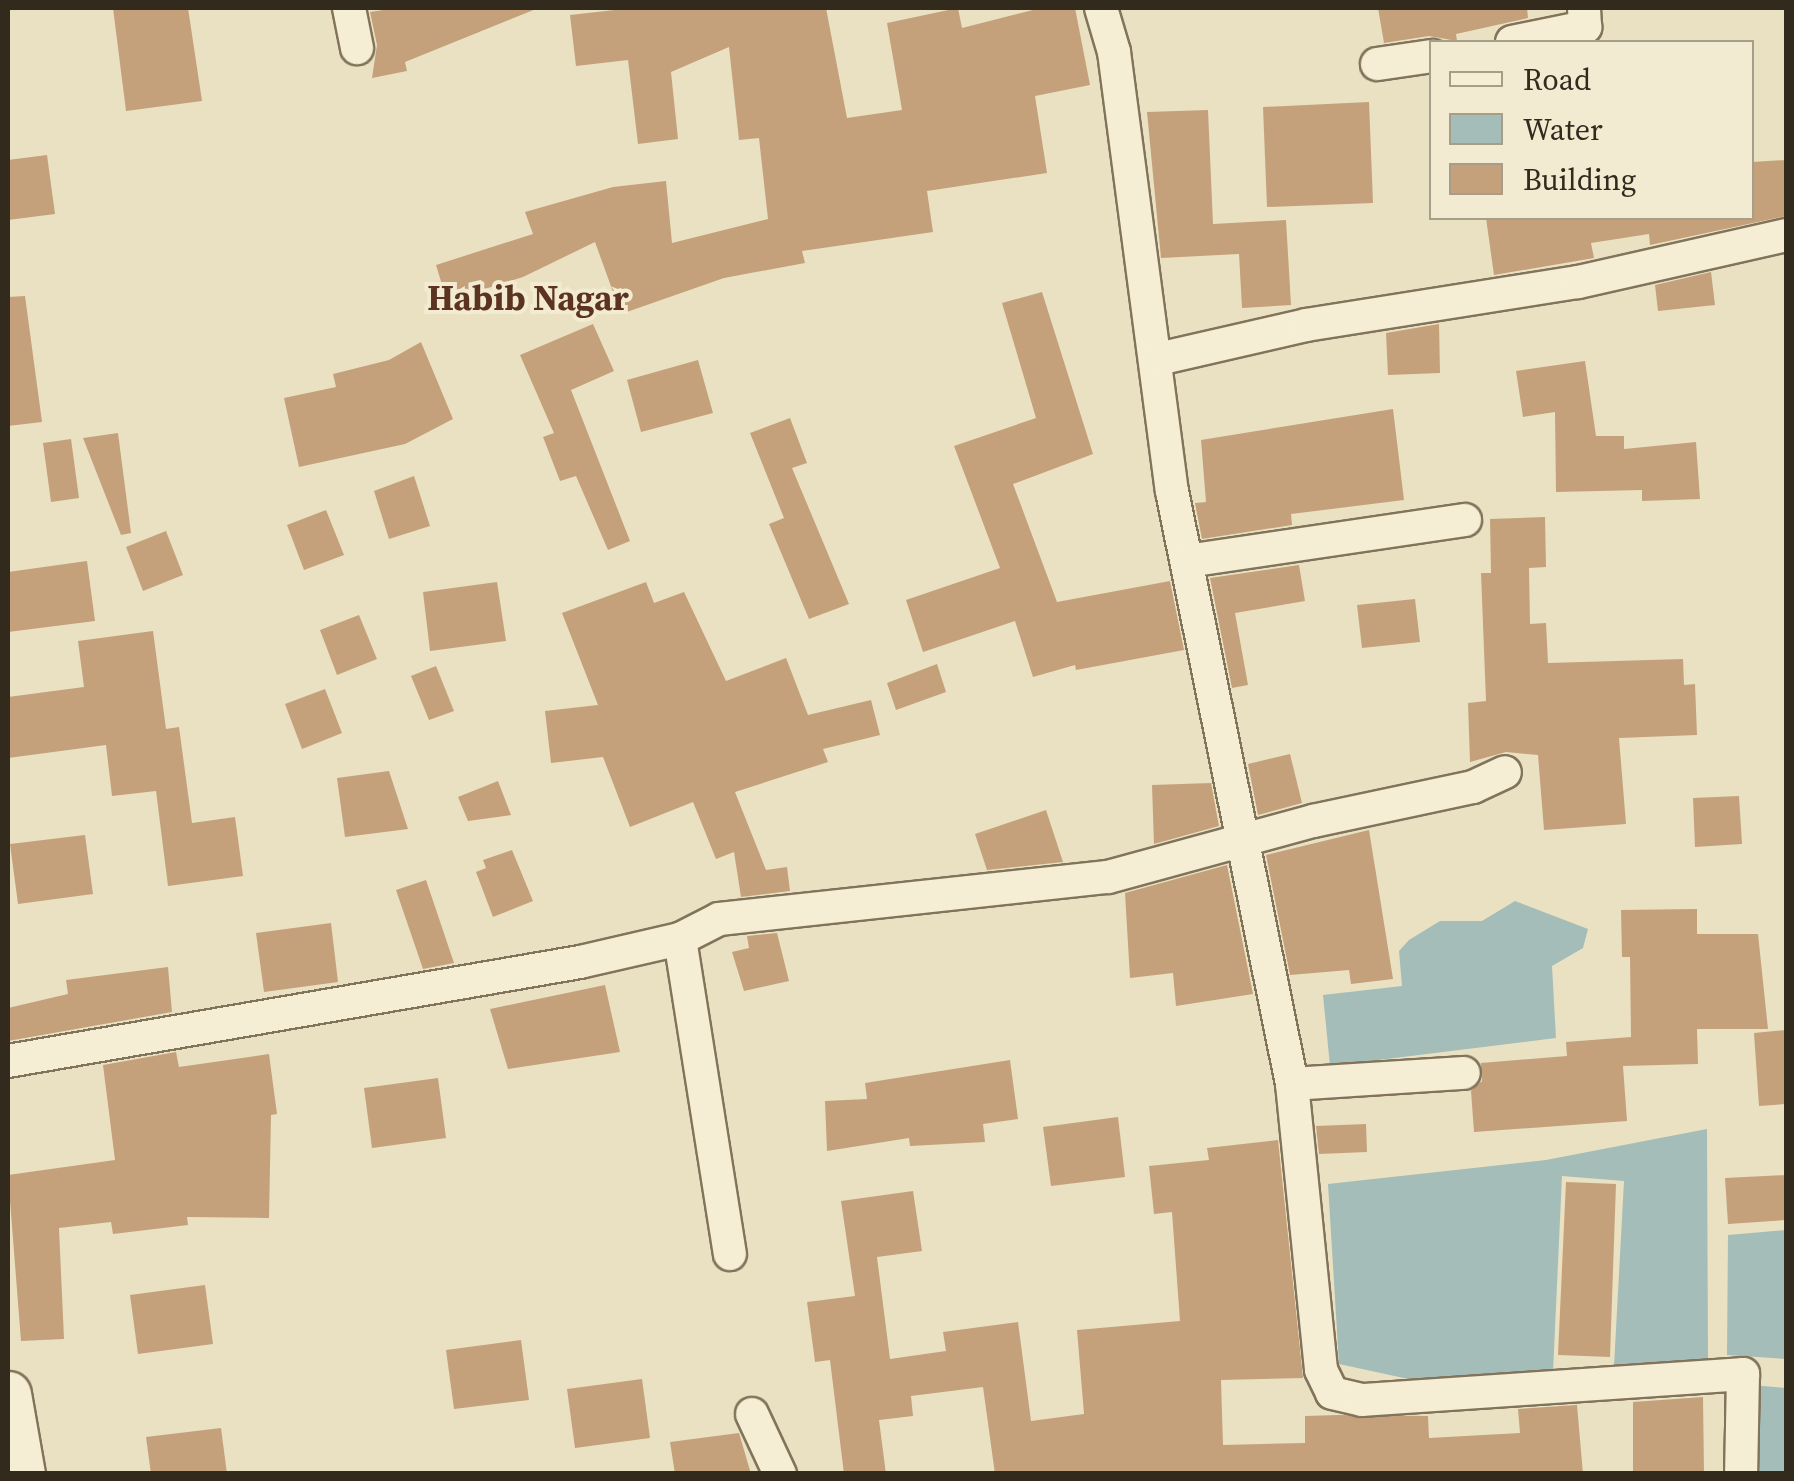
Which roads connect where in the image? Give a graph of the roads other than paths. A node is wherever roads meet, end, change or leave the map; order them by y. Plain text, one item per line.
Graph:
1 (349, 8) edge
2 (1101, 8) edge
3 (1584, 8) edge
4 (1522, 40) edge
5 (357, 48) dead end
6 (1429, 56) edge
7 (1378, 64) dead end
8 (1786, 235) edge
9 (1158, 358) junction
10 (1465, 520) dead end
11 (1187, 562) junction
12 (1505, 772) dead end
13 (1244, 840) junction
14 (680, 939) junction
15 (8, 1060) edge
16 (1464, 1073) dead end
17 (1292, 1084) junction
18 (730, 1254) dead end
19 (8, 1394) edge
20 (752, 1414) dead end
21 (22, 1474) edge
22 (780, 1474) edge
23 (1742, 1474) edge

1 - 5 street
2 - 9 street
3 - 4 street
6 - 7 street
8 - 9 street
9 - 11 street
10 - 11 street
11 - 13 street
12 - 13 street
13 - 14 street
13 - 17 street
14 - 15 street
14 - 18 street
16 - 17 street
17 - 23 street
19 - 21 street
20 - 22 street

